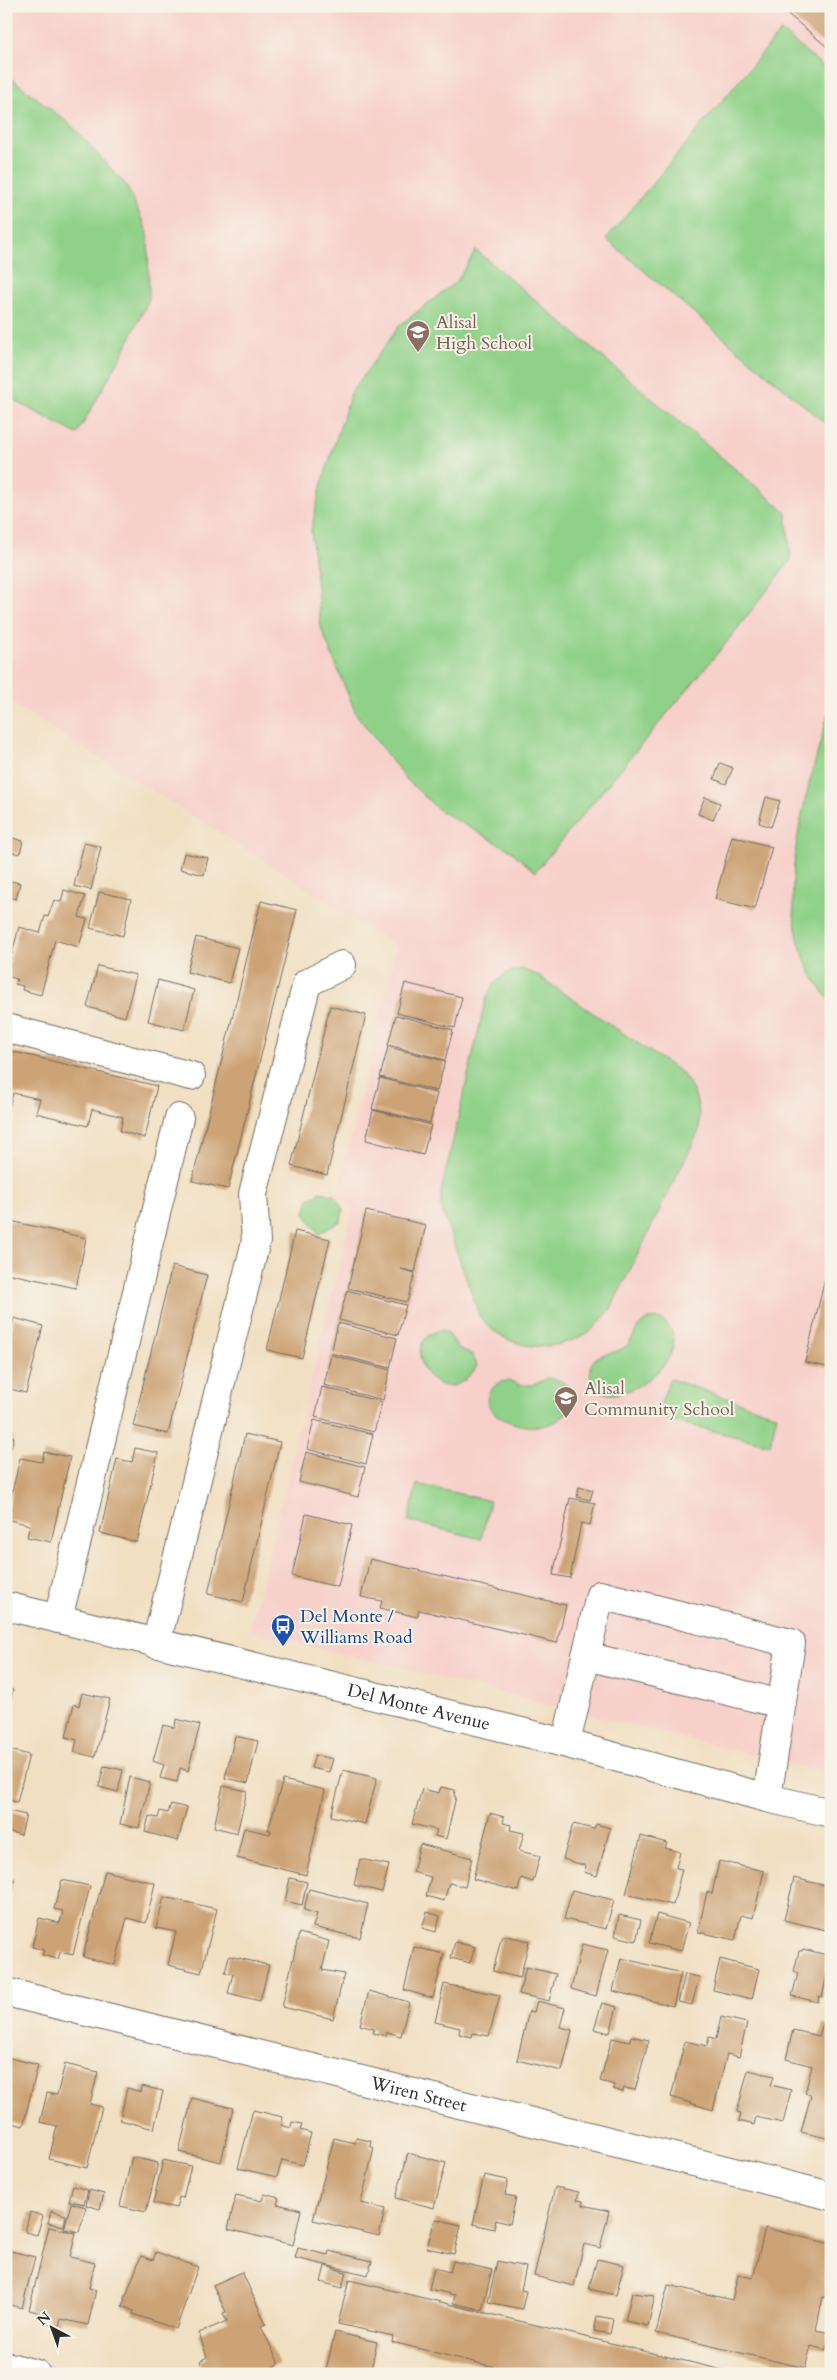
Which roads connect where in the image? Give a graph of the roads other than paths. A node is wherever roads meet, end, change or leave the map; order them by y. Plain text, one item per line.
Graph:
1 (342, 965) dead end
2 (6, 1028) edge
3 (191, 1076) dead end
4 (179, 1118) dead end
5 (6, 1606) edge
6 (58, 1619) junction
7 (156, 1644) junction
8 (586, 1656) junction
9 (782, 1704) junction
10 (566, 1743) junction
11 (767, 1798) junction
12 (831, 1813) edge
13 (6, 1992) edge
14 (831, 2196) edge
15 (6, 2366) edge
16 (36, 2374) edge

1 - 7 street
2 - 3 street
4 - 6 street
5 - 6 street, Del Monte Avenue
6 - 7 street, Del Monte Avenue
7 - 10 street, Del Monte Avenue
8 - 9 street
8 - 9 street
8 - 10 street
9 - 11 street
10 - 11 street, Del Monte Avenue
11 - 12 street, Del Monte Avenue
13 - 14 street, Wiren Street
15 - 16 street

